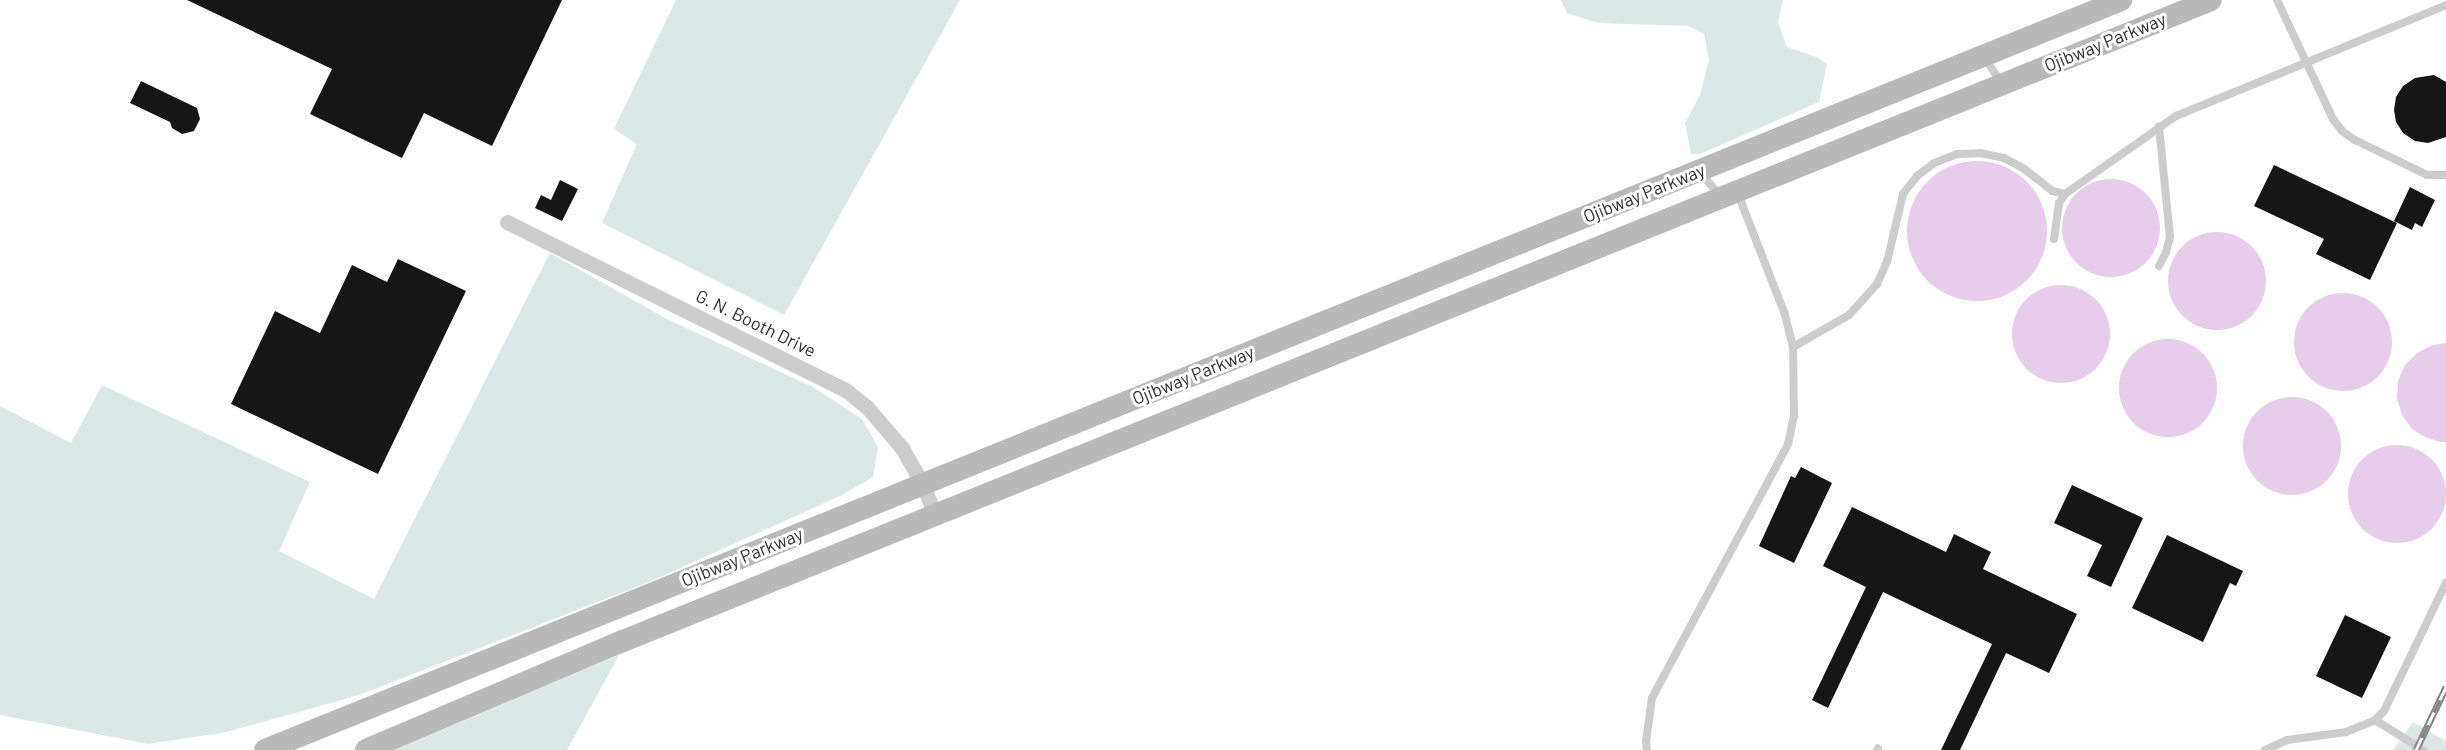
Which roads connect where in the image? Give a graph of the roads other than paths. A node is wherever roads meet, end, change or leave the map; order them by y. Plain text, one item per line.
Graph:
1 (2121, 0) edge
2 (2211, 0) edge
3 (2277, 0) edge
4 (2446, 5) edge
5 (1983, 56) junction
6 (2306, 63) junction
7 (2002, 84) junction
8 (2159, 127) junction
9 (1699, 171) junction
10 (2446, 175) edge
11 (1728, 193) junction
12 (2065, 194) junction
13 (507, 222) dead end
14 (2054, 239) dead end
15 (2159, 266) dead end
16 (1793, 347) junction
17 (923, 485) junction
18 (936, 517) junction
19 (2446, 583) edge
20 (2375, 720) junction
21 (265, 750) edge
22 (366, 750) edge
23 (1647, 750) edge
24 (2265, 750) edge
25 (2423, 750) edge

1 - 5 main road, Ojibway Parkway
2 - 7 main road, Ojibway Parkway
3 - 6 lane
4 - 6 lane
5 - 7 lane
5 - 9 main road, Ojibway Parkway
6 - 8 lane
6 - 10 lane
7 - 11 main road, Ojibway Parkway
8 - 12 lane
8 - 15 lane
9 - 11 lane
9 - 17 main road, Ojibway Parkway
11 - 16 lane
11 - 18 main road, Ojibway Parkway
12 - 14 lane
12 - 16 lane
13 - 17 street, G. N. Booth Drive
16 - 23 lane
17 - 18 street, G. N. Booth Drive
17 - 21 main road, Ojibway Parkway
18 - 22 main road, Ojibway Parkway
19 - 20 lane
20 - 24 lane
20 - 25 lane

